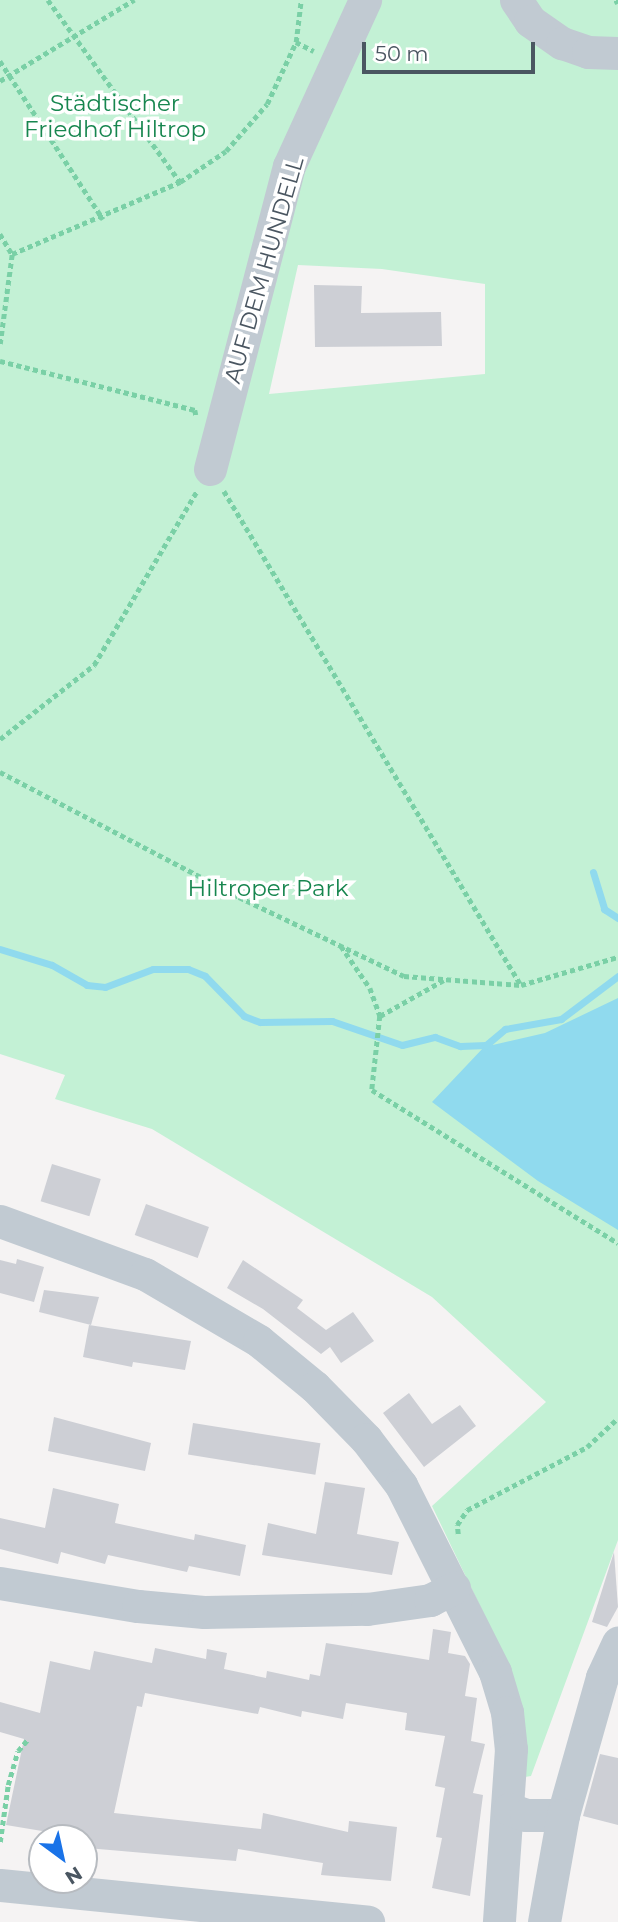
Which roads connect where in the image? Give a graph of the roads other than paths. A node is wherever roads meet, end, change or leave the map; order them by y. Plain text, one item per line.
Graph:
1 (365, 0) edge
2 (516, 0) edge
3 (618, 53) edge
4 (210, 469) road end
5 (0, 1221) edge
6 (447, 1575) junction
7 (0, 1583) edge
8 (618, 1643) edge
9 (509, 1809) junction
10 (563, 1815) junction
11 (0, 1885) edge
12 (120, 1909) edge
13 (368, 1922) edge
14 (499, 1922) edge
15 (544, 1922) edge

1 - 4 street, AUF DEM HUNDELL
2 - 3 street
5 - 6 street
6 - 7 street
6 - 9 street
8 - 10 street
9 - 10 street
9 - 14 street
10 - 15 street
11 - 12 street
12 - 13 street

